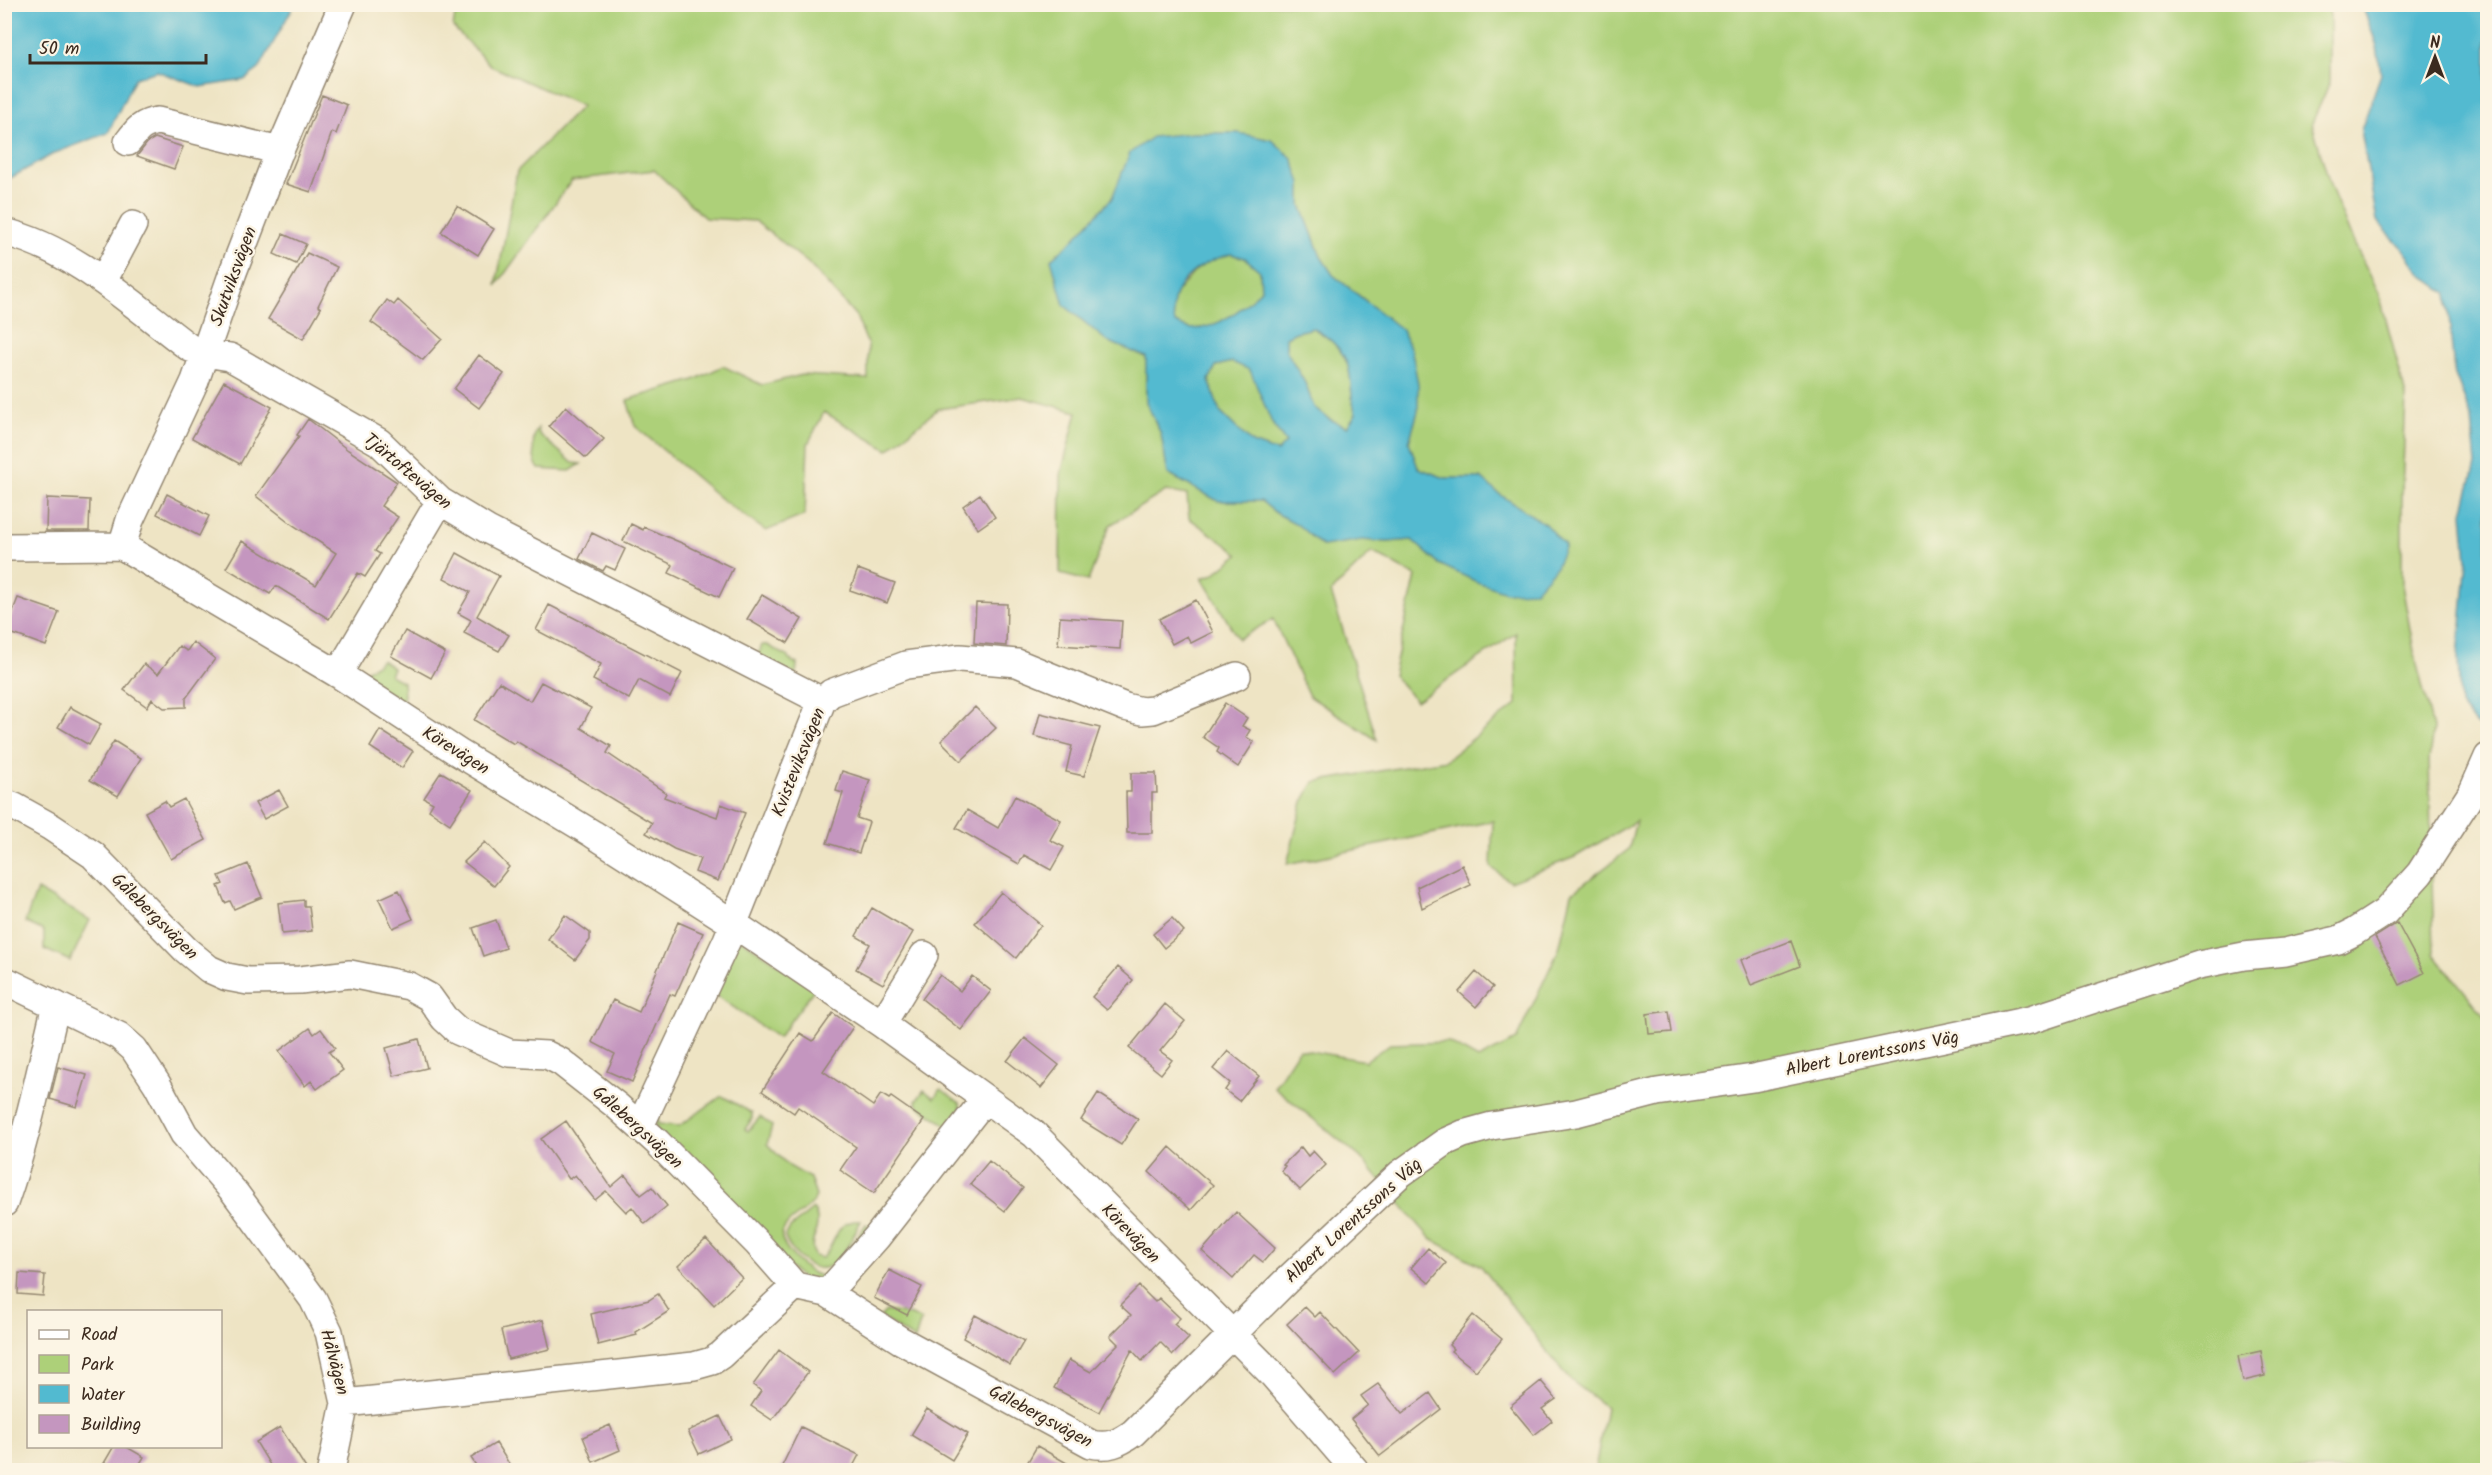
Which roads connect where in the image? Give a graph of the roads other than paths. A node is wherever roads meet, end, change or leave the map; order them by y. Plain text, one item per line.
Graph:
1 (343, 4) edge
2 (128, 142) dead end
3 (280, 151) junction
4 (133, 225) dead end
5 (4, 232) edge
6 (103, 281) junction
7 (205, 353) junction
8 (440, 501) junction
9 (122, 546) junction
10 (5, 548) edge
11 (338, 675) junction
12 (1237, 676) dead end
13 (822, 701) junction
14 (2487, 757) edge
15 (4, 804) edge
16 (734, 924) junction
17 (924, 955) dead end
18 (4, 980) edge
19 (56, 1005) junction
20 (882, 1024) junction
21 (985, 1099) junction
22 (640, 1126) junction
23 (4, 1203) edge
24 (795, 1286) junction
25 (827, 1293) junction
26 (1234, 1335) junction
27 (345, 1403) junction
28 (331, 1470) edge
29 (1355, 1470) edge

1 - 3 street, Skutviksvägen
2 - 3 street
3 - 7 street, Skutviksvägen
4 - 6 street
5 - 6 street, Tjärtoftevägen
6 - 7 street, Tjärtoftevägen
7 - 8 street, Tjärtoftevägen
7 - 9 street, Skutviksvägen
8 - 11 street
8 - 13 street, Tjärtoftevägen
9 - 10 street
9 - 11 street, Körevägen
11 - 16 street, Körevägen
12 - 13 street, Kvisteviksvägen
13 - 16 street, Kvisteviksvägen
14 - 26 street, Albert Lorentssons Väg
15 - 22 street, Gålebergsvägen
16 - 20 street, Körevägen
16 - 22 street, Kvisteviksvägen
17 - 20 street
18 - 19 street, Hålvägen
19 - 23 street
19 - 27 street, Hålvägen
20 - 21 street, Körevägen
21 - 25 street
21 - 26 street, Körevägen
22 - 24 street, Gålebergsvägen
24 - 25 street, Gålebergsvägen
24 - 27 street, Hålvägen
25 - 26 street, Gålebergsvägen
26 - 29 street, Körevägen
27 - 28 street

